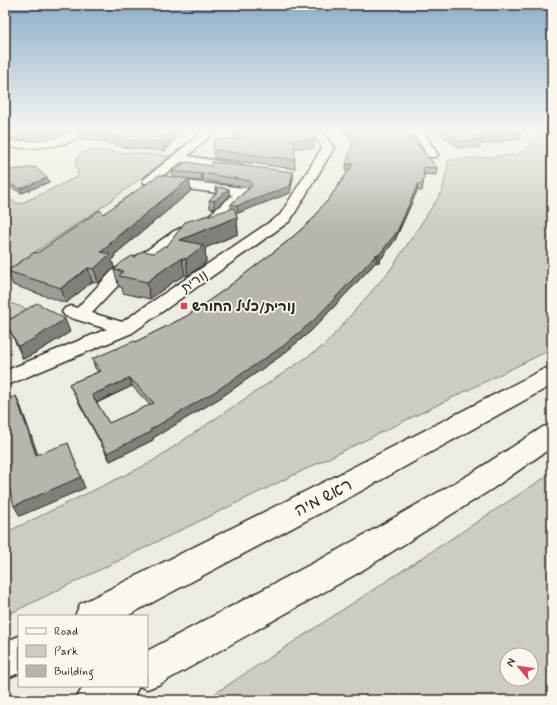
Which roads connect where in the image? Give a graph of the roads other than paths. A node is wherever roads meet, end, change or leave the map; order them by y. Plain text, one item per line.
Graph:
1 (172, 163) edge
2 (211, 163) edge
3 (314, 163) edge
4 (250, 169) edge
5 (199, 210) dead end
6 (80, 316) junction
7 (125, 329) junction
8 (552, 375) edge
9 (5, 379) edge
10 (552, 434) edge
11 (94, 615) edge
12 (18, 654) edge
13 (5, 661) edge
14 (148, 670) edge
15 (118, 687) edge
16 (95, 700) edge

1 - 6 street
2 - 4 street
3 - 7 street, נורית
5 - 6 street
6 - 7 street
7 - 9 street, נורית
8 - 11 street, ראש מיה
10 - 14 street
12 - 13 street
15 - 16 street

